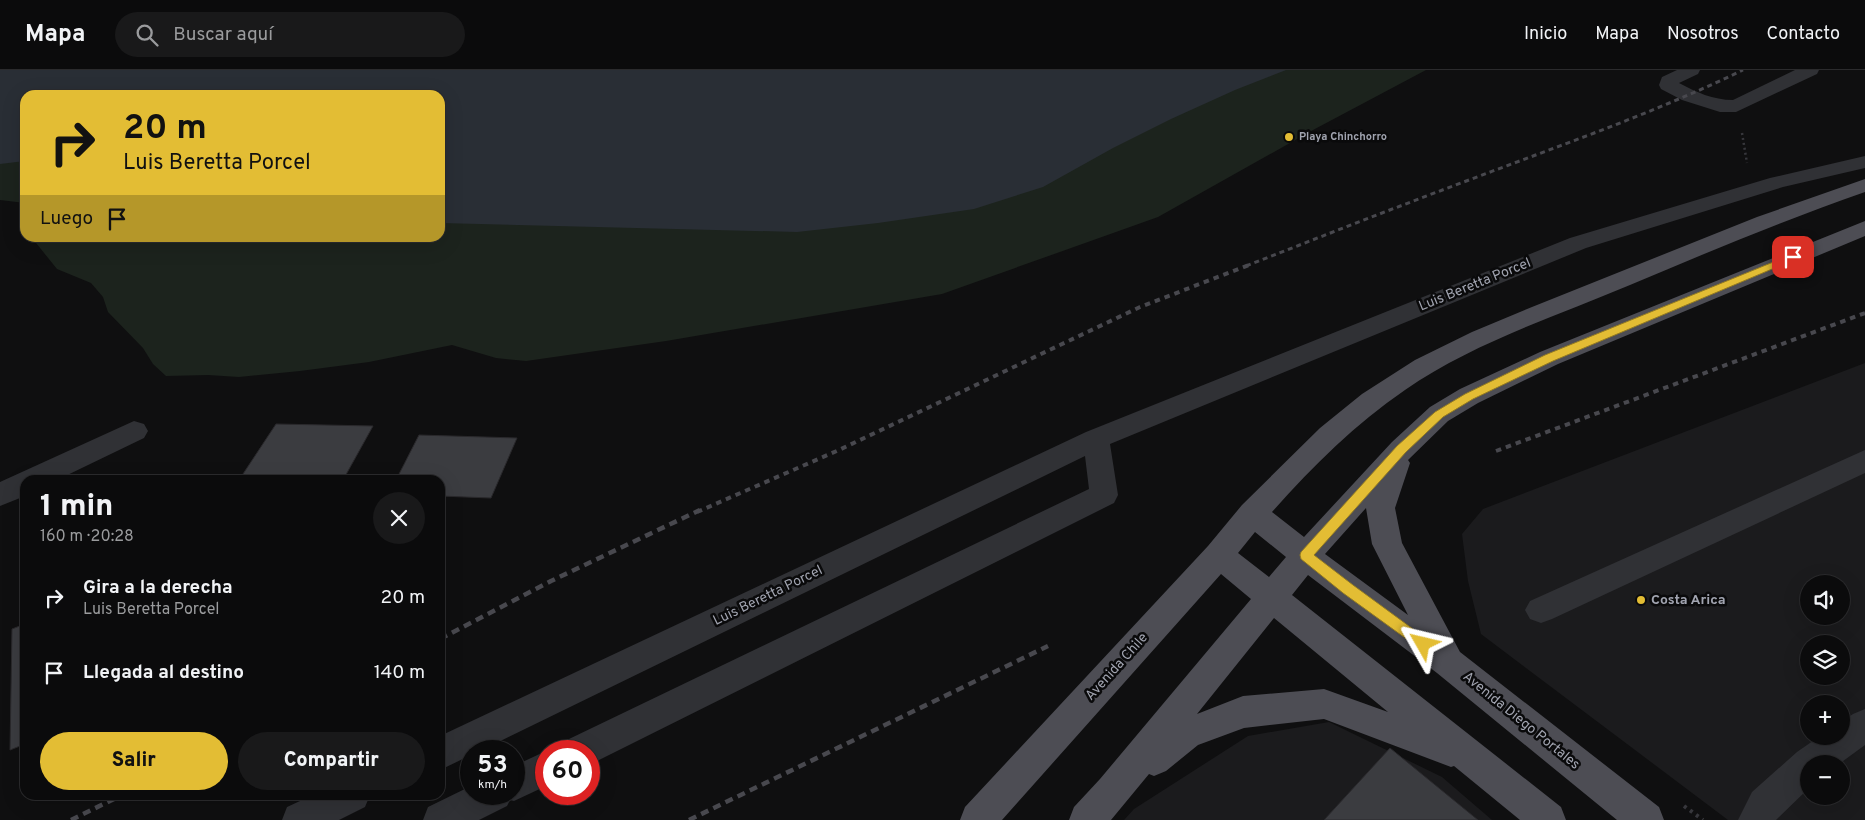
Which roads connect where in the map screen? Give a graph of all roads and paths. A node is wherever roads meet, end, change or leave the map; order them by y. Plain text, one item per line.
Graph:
1 (1692, 70) edge
2 (1810, 70) edge
3 (1720, 106) junction
4 (1865, 162) edge
5 (1777, 182) junction
6 (1865, 185) edge
7 (1865, 228) edge
8 (134, 431) dead end
9 (1096, 439) junction
10 (1402, 449) junction
11 (1865, 461) edge
12 (42, 475) edge
13 (20, 485) edge
14 (0, 495) edge
15 (1252, 512) junction
16 (1219, 554) junction
17 (1306, 555) junction
18 (1272, 598) junction
19 (1541, 610) dead end
20 (1449, 663) junction
21 (1865, 725) edge
22 (600, 742) edge
23 (445, 751) edge
24 (1822, 755) edge
25 (1471, 758) junction
26 (1800, 771) edge
27 (1113, 791) junction
28 (342, 800) edge
29 (472, 805) edge
30 (300, 820) edge
31 (441, 820) edge
32 (978, 820) edge
33 (1087, 820) edge
34 (1548, 820) edge
35 (1646, 820) edge
36 (1756, 820) edge

1 - 3 street
2 - 3 street
3 - 5 path
4 - 5 street, Luis Beretta Porcel
5 - 9 street, Luis Beretta Porcel
6 - 15 main road
7 - 10 main road
8 - 12 street
9 - 22 street
9 - 23 street, Luis Beretta Porcel
10 - 17 main road
10 - 20 main road
11 - 19 street
13 - 14 street
15 - 16 main road, Avenida Chile
15 - 17 main road, Avenida Diego Portales
16 - 18 main road
16 - 32 main road, Avenida Chile
17 - 18 main road
17 - 20 main road, Avenida Diego Portales
18 - 25 main road
18 - 27 main road
20 - 35 main road, Avenida Diego Portales
21 - 24 street
25 - 27 main road
25 - 34 main road
26 - 36 street
27 - 33 main road
28 - 30 street
29 - 31 street

